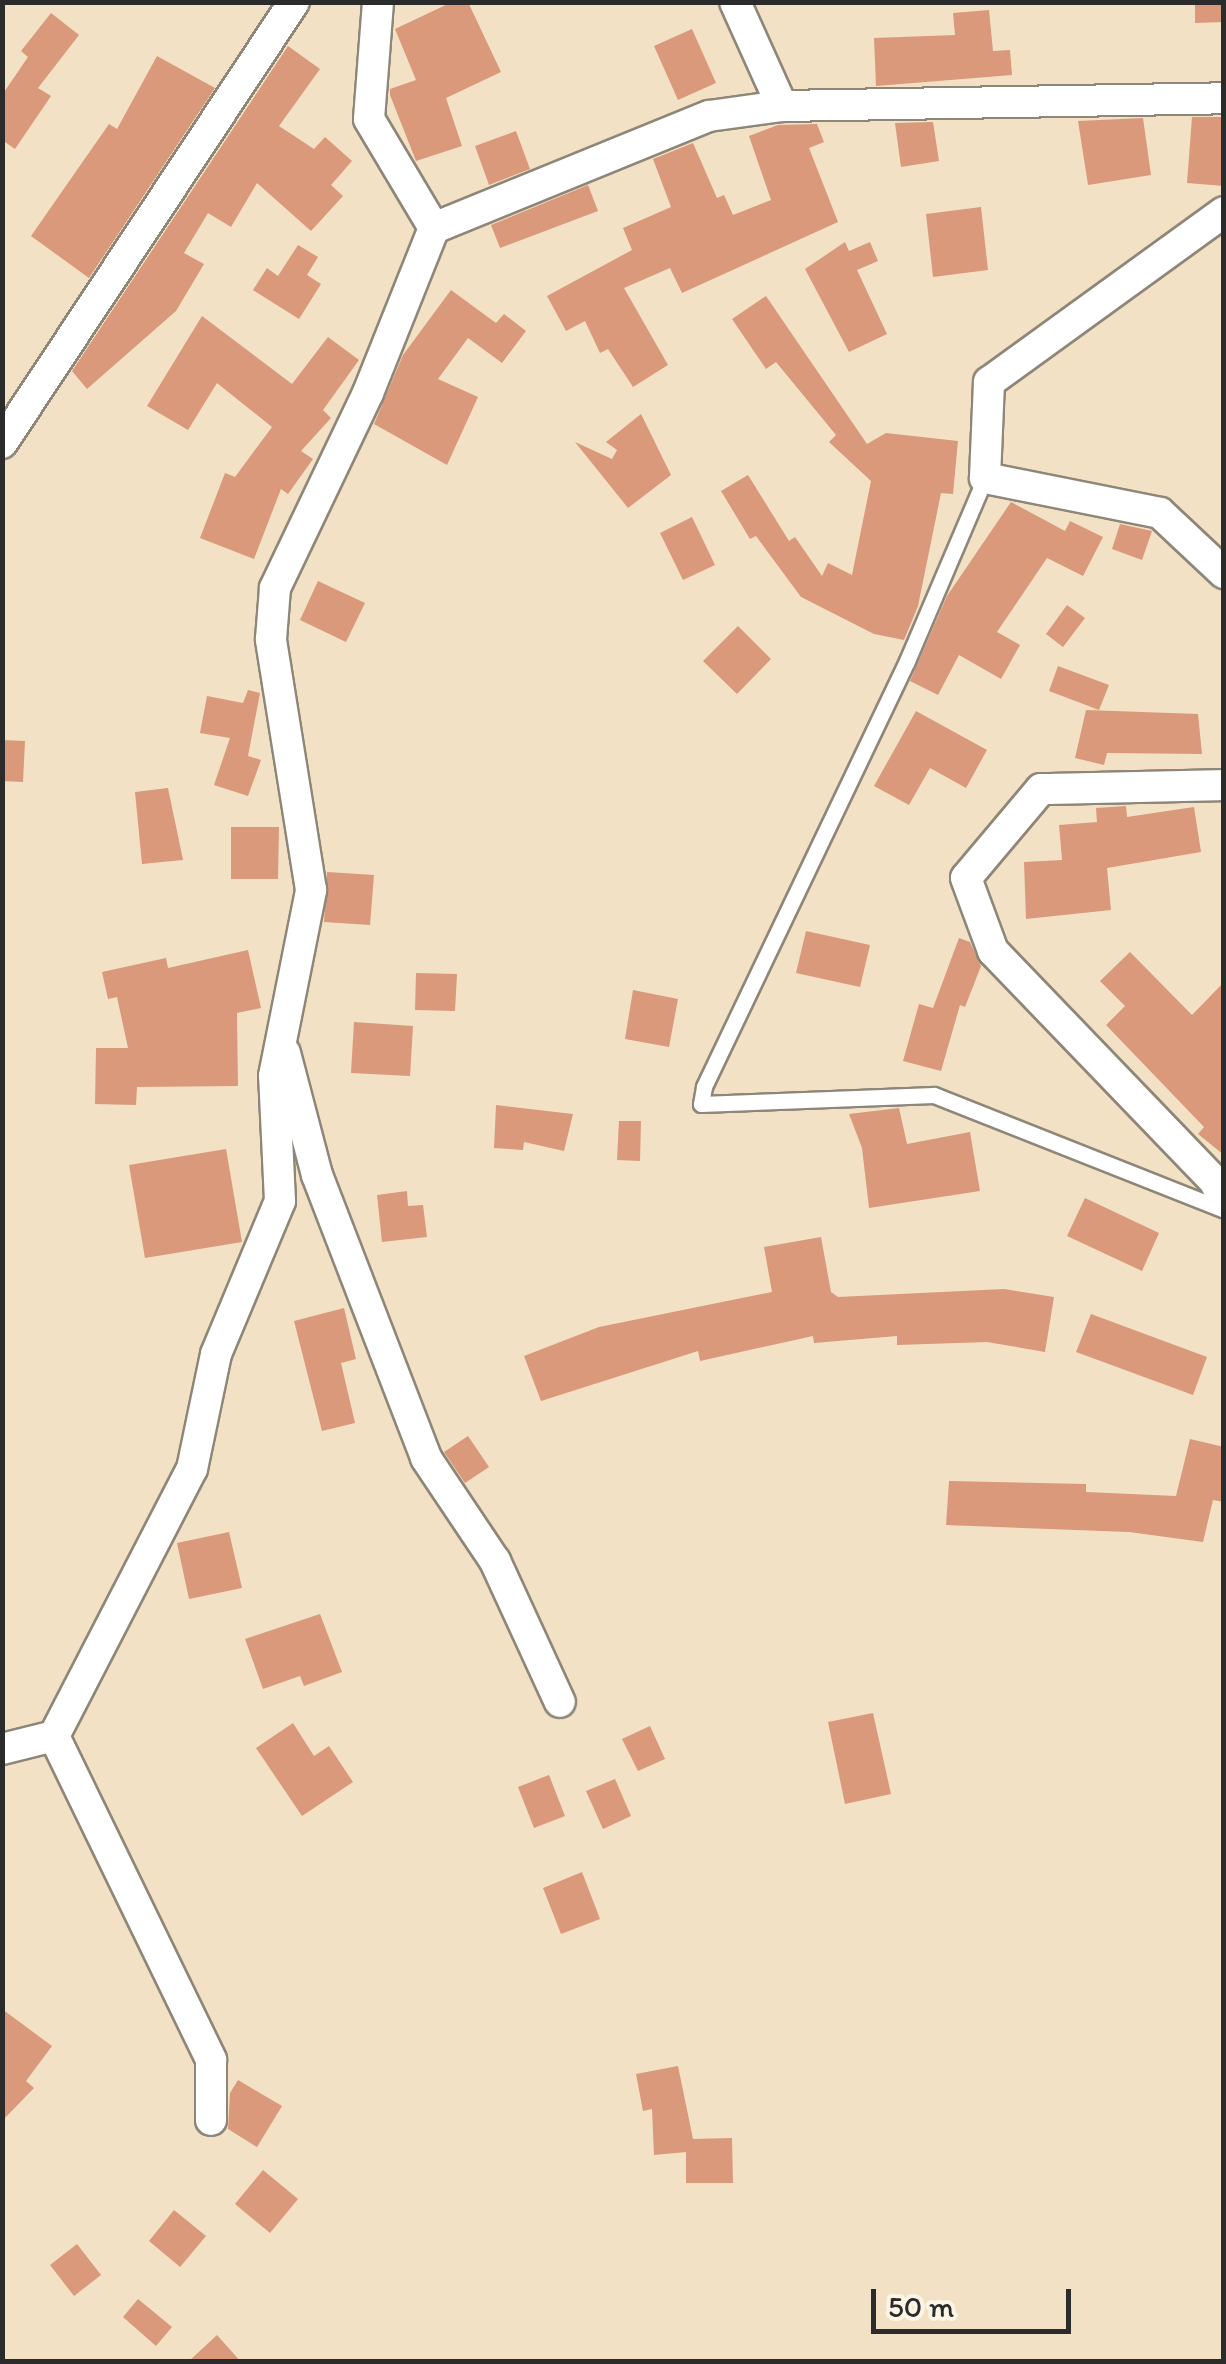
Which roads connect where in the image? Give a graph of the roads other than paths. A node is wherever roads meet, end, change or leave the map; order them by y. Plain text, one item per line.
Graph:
1 (294, 2) edge
2 (378, 2) edge
3 (735, 2) edge
4 (1224, 98) edge
5 (782, 106) junction
6 (1224, 212) edge
7 (434, 228) junction
8 (2, 443) edge
9 (984, 478) junction
10 (1224, 573) edge
11 (1224, 785) edge
12 (280, 1031) junction
13 (1224, 1201) edge
14 (1224, 1210) edge
15 (560, 1702) dead end
16 (54, 1736) junction
17 (2, 1749) edge
18 (211, 2120) dead end

1 - 8 street
2 - 7 street
3 - 5 street
4 - 5 street
5 - 7 street
6 - 9 street
7 - 12 street
9 - 10 street
9 - 14 lane
11 - 13 street
12 - 15 street
12 - 16 street
16 - 17 street
16 - 18 street

